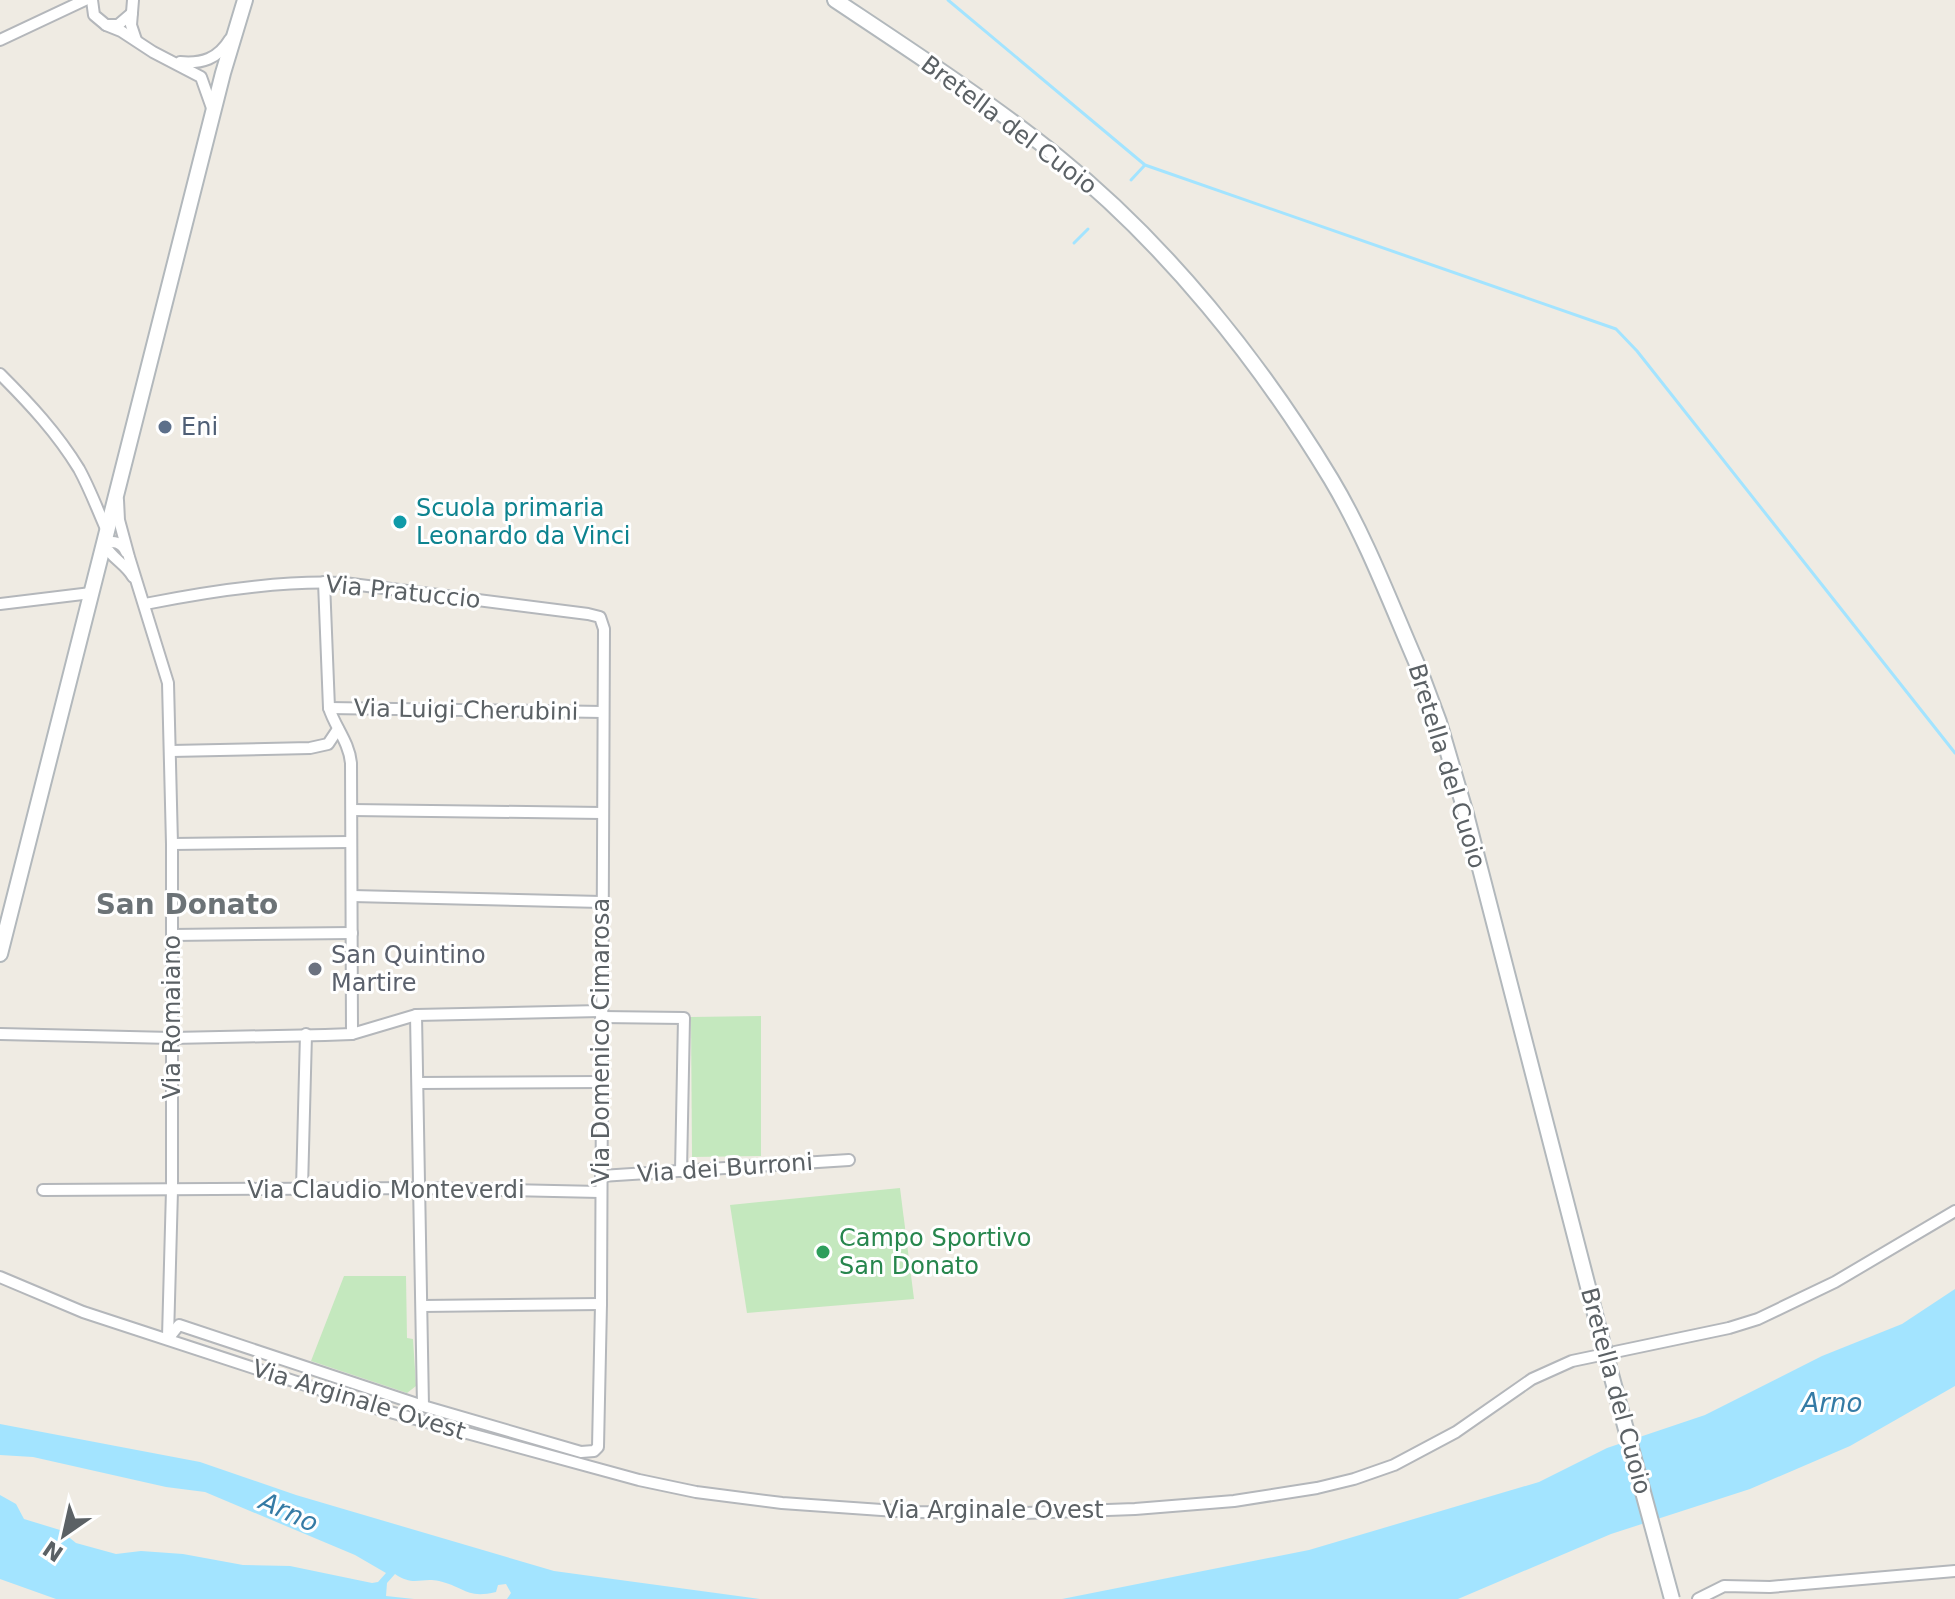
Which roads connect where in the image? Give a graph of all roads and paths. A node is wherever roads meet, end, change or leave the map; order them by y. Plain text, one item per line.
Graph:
1 (85, 0) edge
2 (92, 0) edge
3 (245, 0) edge
4 (835, 0) edge
5 (133, 4) edge
6 (62, 11) junction
7 (102, 22) junction
8 (0, 40) edge
9 (137, 41) junction
10 (174, 61) junction
11 (220, 65) junction
12 (201, 77) junction
13 (212, 117) junction
14 (0, 374) edge
15 (117, 493) junction
16 (106, 537) junction
17 (127, 562) junction
18 (324, 582) junction
19 (92, 587) junction
20 (0, 604) edge
21 (145, 604) junction
22 (604, 629) joint
23 (329, 708) junction
24 (603, 712) junction
25 (338, 729) junction
26 (171, 751) junction
27 (352, 810) junction
28 (602, 813) junction
29 (350, 842) junction
30 (172, 844) junction
31 (352, 896) junction
32 (601, 902) junction
33 (352, 933) junction
34 (172, 935) junction
35 (0, 954) edge
36 (601, 1014) junction
37 (416, 1015) junction
38 (0, 1034) edge
39 (306, 1034) junction
40 (352, 1034) junction
41 (172, 1038) junction
42 (418, 1080) junction
43 (601, 1082) junction
44 (849, 1160) dead end
45 (681, 1171) junction
46 (601, 1176) junction
47 (302, 1188) junction
48 (419, 1188) junction
49 (43, 1190) dead end
50 (172, 1190) junction
51 (600, 1192) junction
52 (1955, 1211) edge
53 (0, 1277) edge
54 (601, 1304) junction
55 (422, 1306) junction
56 (168, 1339) junction
57 (423, 1406) junction
58 (1955, 1571) edge
59 (1672, 1599) edge
60 (1698, 1599) edge

1 - 6 street
2 - 7 street
3 - 11 main road
4 - 59 main road, Bretella del Cuoio, bridge
5 - 7 street
5 - 9 street
6 - 7 street
6 - 8 street
7 - 9 street
9 - 10 street
10 - 11 street
10 - 12 street
11 - 12 street
11 - 13 main road
12 - 13 street
13 - 15 main road
14 - 16 street
15 - 16 main road
15 - 17 street, Via Romaiano
16 - 17 street
16 - 19 main road
17 - 19 street
17 - 21 street, Via Romaiano
18 - 21 street, Via Pratuccio
18 - 22 street, Via Pratuccio
18 - 23 street
19 - 20 street
19 - 35 main road
21 - 26 street, Via Romaiano
22 - 24 street, Via Domenico Cimarosa
23 - 24 street, Via Luigi Cherubini
23 - 25 street
24 - 28 street, Via Domenico Cimarosa
25 - 26 street
25 - 27 street
26 - 30 street, Via Romaiano
27 - 28 street
27 - 29 street
28 - 32 street, Via Domenico Cimarosa
29 - 30 street
29 - 31 street
30 - 34 street, Via Romaiano
31 - 32 street
31 - 33 street
32 - 36 street, Via Domenico Cimarosa
33 - 34 street
33 - 40 street
34 - 41 street, Via Romaiano
36 - 37 street
36 - 43 street, Via Domenico Cimarosa
36 - 45 street
37 - 40 street
37 - 42 street
38 - 41 street
39 - 40 street
39 - 41 street
39 - 47 street
41 - 50 street, Via Romaiano
42 - 43 street
42 - 48 street
43 - 46 street, Via Domenico Cimarosa
44 - 45 street, Via dei Burroni
45 - 46 street, Via dei Burroni
46 - 51 street, Via Domenico Cimarosa
47 - 48 street, Via Claudio Monteverdi
47 - 50 street, Via Claudio Monteverdi
48 - 51 street, Via Claudio Monteverdi
48 - 55 street
49 - 50 street, Via Claudio Monteverdi
50 - 56 street, Via Romaiano
51 - 54 street, Via Domenico Cimarosa
52 - 56 street, Via Arginale Ovest
53 - 56 street, Via Arginale Ovest
54 - 55 street
54 - 57 street, Via Domenico Cimarosa
55 - 57 street
56 - 57 street
58 - 60 street

